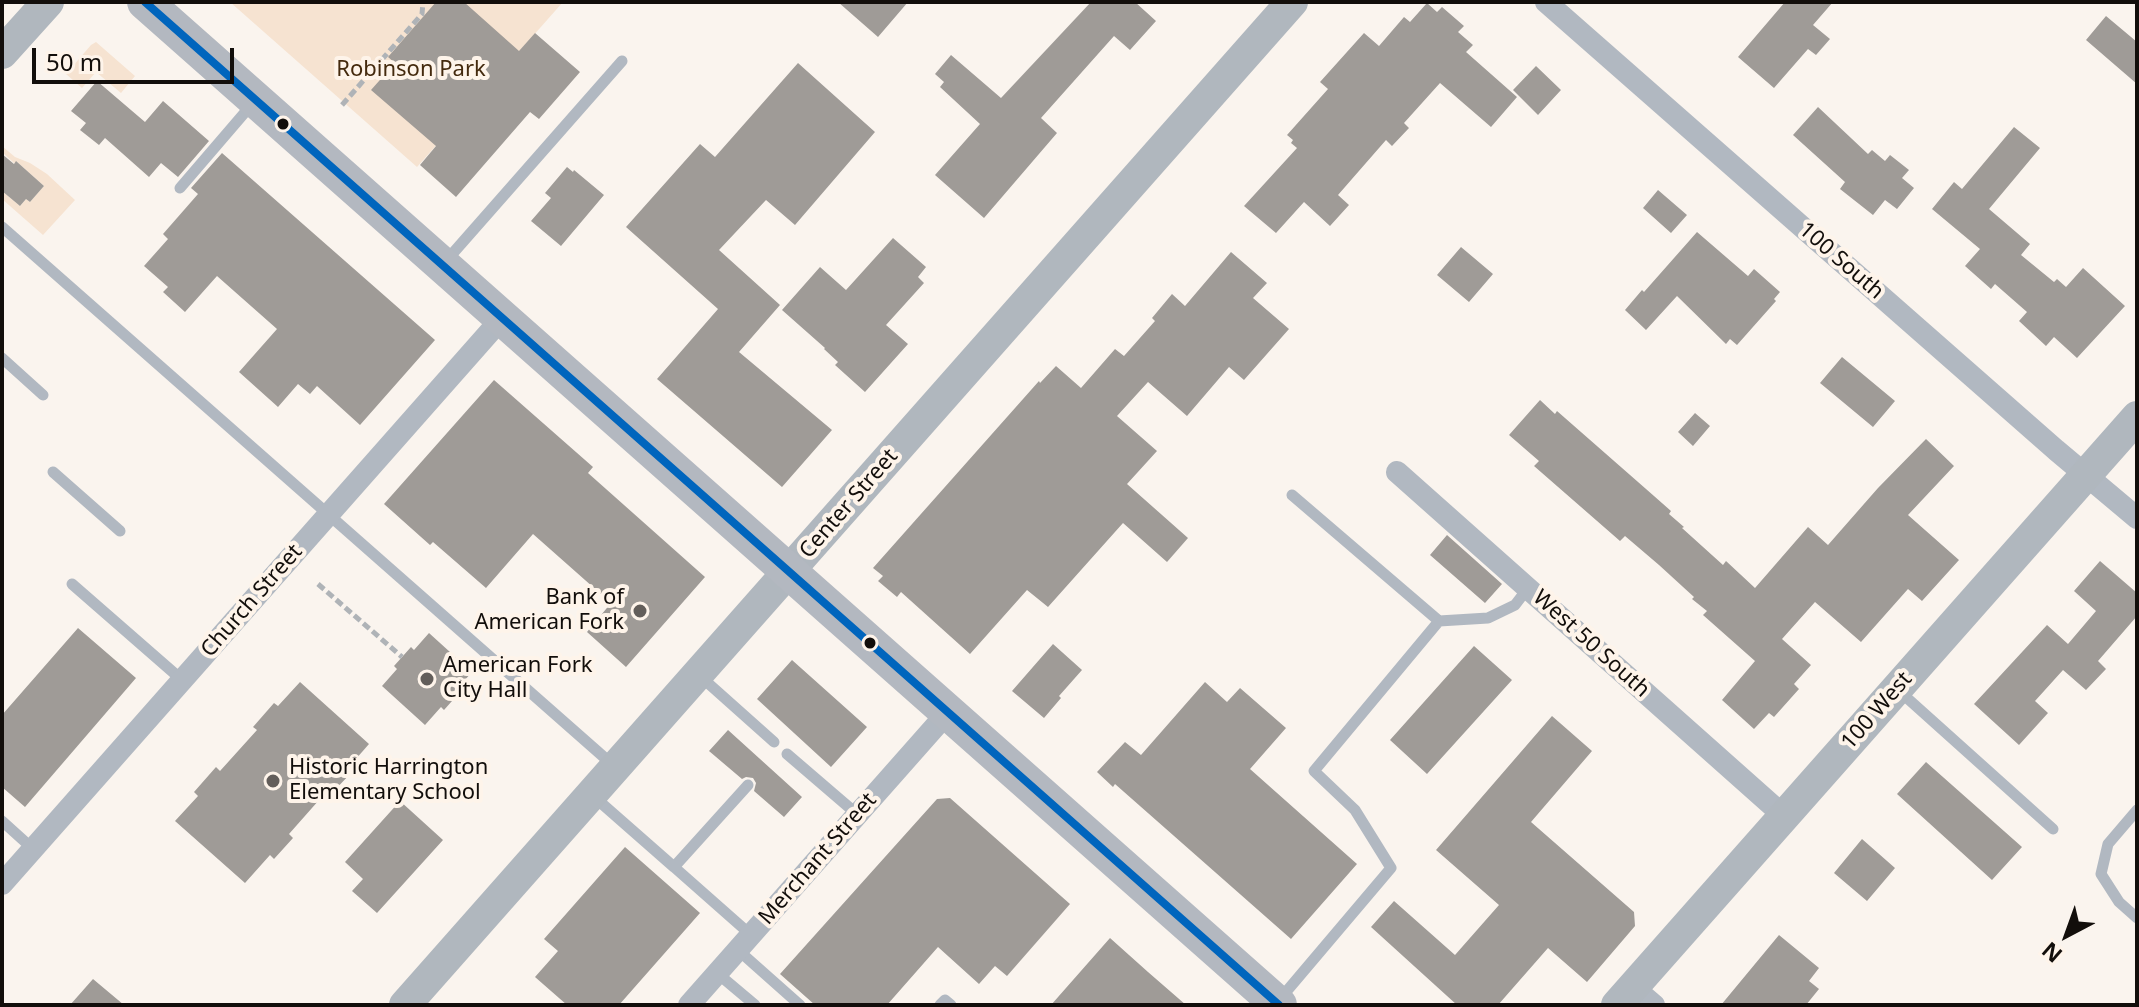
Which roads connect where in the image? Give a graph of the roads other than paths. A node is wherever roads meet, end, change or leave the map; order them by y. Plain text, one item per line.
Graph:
1 (48, 2) edge
2 (145, 2) edge
3 (1292, 2) edge
4 (1546, 2) edge
5 (2, 53) edge
6 (622, 61) dead end
7 (256, 99) junction
8 (180, 188) dead end
9 (2, 227) edge
10 (443, 264) junction
11 (503, 317) junction
12 (2, 358) edge
13 (43, 395) dead end
14 (2137, 417) edge
15 (53, 472) dead end
16 (1397, 472) dead end
17 (2086, 475) junction
18 (1292, 495) dead end
19 (329, 514) junction
20 (2137, 518) edge
21 (120, 531) dead end
22 (789, 572) junction
23 (72, 584) dead end
24 (1528, 588) junction
25 (1439, 621) junction
26 (698, 675) junction
27 (182, 680) junction
28 (1897, 689) junction
29 (948, 712) junction
30 (774, 742) dead end
31 (787, 754) dead end
32 (616, 768) junction
33 (748, 785) dead end
34 (592, 795) junction
35 (2137, 810) edge
36 (858, 815) junction
37 (1784, 816) junction
38 (2, 821) edge
39 (2053, 829) dead end
40 (33, 849) junction
41 (674, 867) junction
42 (2, 884) edge
43 (2137, 918) edge
44 (744, 942) junction
45 (717, 973) junction
46 (1635, 999) edge
47 (1277, 1004) edge
48 (405, 1005) edge
49 (689, 1005) edge
50 (755, 1005) edge
51 (800, 1005) edge
52 (940, 1005) edge
53 (951, 1005) edge

1 - 5 street
2 - 7 main road
3 - 22 street, Center Street
4 - 17 street, 100 South
6 - 10 lane
7 - 8 lane
7 - 10 main road
9 - 19 lane
10 - 11 main road
11 - 19 street, Church Street
11 - 22 main road
12 - 13 lane
14 - 17 street, 100 West
15 - 21 lane
16 - 24 street, West 50 South
17 - 20 street, 100 South
17 - 28 street, 100 West
18 - 25 lane
19 - 27 street, Church Street
19 - 32 lane
22 - 26 street, Center Street
22 - 29 main road
23 - 27 lane
24 - 25 lane
24 - 37 street, West 50 South
25 - 47 lane
26 - 30 lane
26 - 32 street, Center Street
27 - 40 street, Church Street
28 - 37 street, 100 West
28 - 39 lane
29 - 36 street, Merchant Street
29 - 47 main road
31 - 36 lane
32 - 34 street, Center Street
33 - 41 lane
34 - 41 lane
34 - 48 street, Center Street
35 - 43 lane
36 - 44 street, Merchant Street
37 - 46 street, 100 West
38 - 40 lane
40 - 42 street, Church Street
41 - 44 lane
44 - 45 street, Merchant Street
44 - 51 lane
45 - 49 street, Merchant Street
45 - 50 lane
52 - 53 lane

